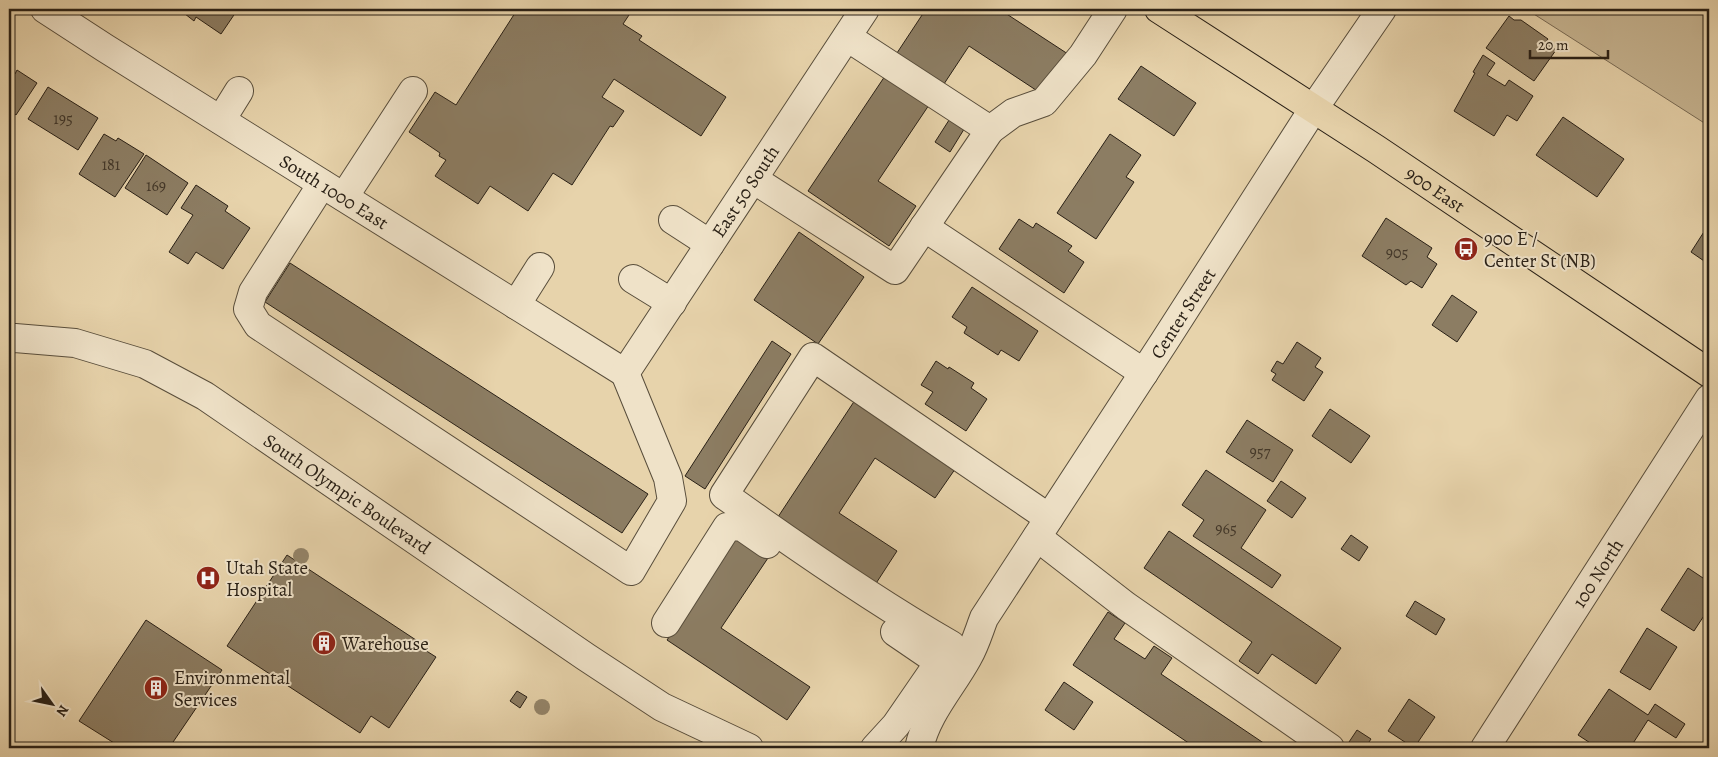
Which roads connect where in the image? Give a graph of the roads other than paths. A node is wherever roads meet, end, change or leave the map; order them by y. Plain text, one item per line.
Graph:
1 (45, 9) edge
2 (863, 9) edge
3 (1114, 9) edge
4 (1159, 9) edge
5 (1382, 9) edge
6 (847, 36) junction
7 (239, 91) dead end
8 (413, 91) dead end
9 (1314, 108) junction
10 (221, 120) junction
11 (990, 130) junction
12 (753, 179) junction
13 (333, 191) junction
14 (673, 220) dead end
15 (924, 227) junction
16 (710, 244) junction
17 (540, 267) dead end
18 (633, 279) dead end
19 (672, 303) junction
20 (516, 305) junction
21 (9, 339) edge
22 (626, 373) junction
23 (1144, 373) junction
24 (1709, 373) edge
25 (1709, 399) edge
26 (1043, 528) junction
27 (984, 618) junction
28 (666, 623) dead end
29 (945, 654) junction
30 (662, 707) junction
31 (711, 748) edge
32 (749, 748) edge
33 (875, 748) edge
34 (919, 748) edge
35 (1330, 748) edge
36 (1485, 748) edge

1 - 10 street, South 1000 East
2 - 6 street, East 50 South
3 - 11 street
4 - 9 main road, 900 East
5 - 9 street, Center Street
6 - 11 street
6 - 12 street, East 50 South
7 - 10 street
8 - 13 street
9 - 23 street, Center Street
9 - 24 main road, 900 East
10 - 13 street, South 1000 East
11 - 15 street
12 - 15 street
12 - 16 street, East 50 South
13 - 20 street, South 1000 East
13 - 22 street
14 - 16 street
15 - 23 street
16 - 19 street, East 50 South
17 - 20 street
18 - 19 street
19 - 22 street, East 50 South
20 - 22 street, South 1000 East
21 - 30 street, South Olympic Boulevard
23 - 26 street, Center Street
25 - 36 street, 100 North
26 - 27 street, Center Street
26 - 29 street
26 - 35 street
27 - 29 street, Center Street
27 - 34 street, Center Street
28 - 29 street
29 - 33 street, Center Street
30 - 31 street, South Olympic Boulevard
30 - 32 street, South Olympic Boulevard

